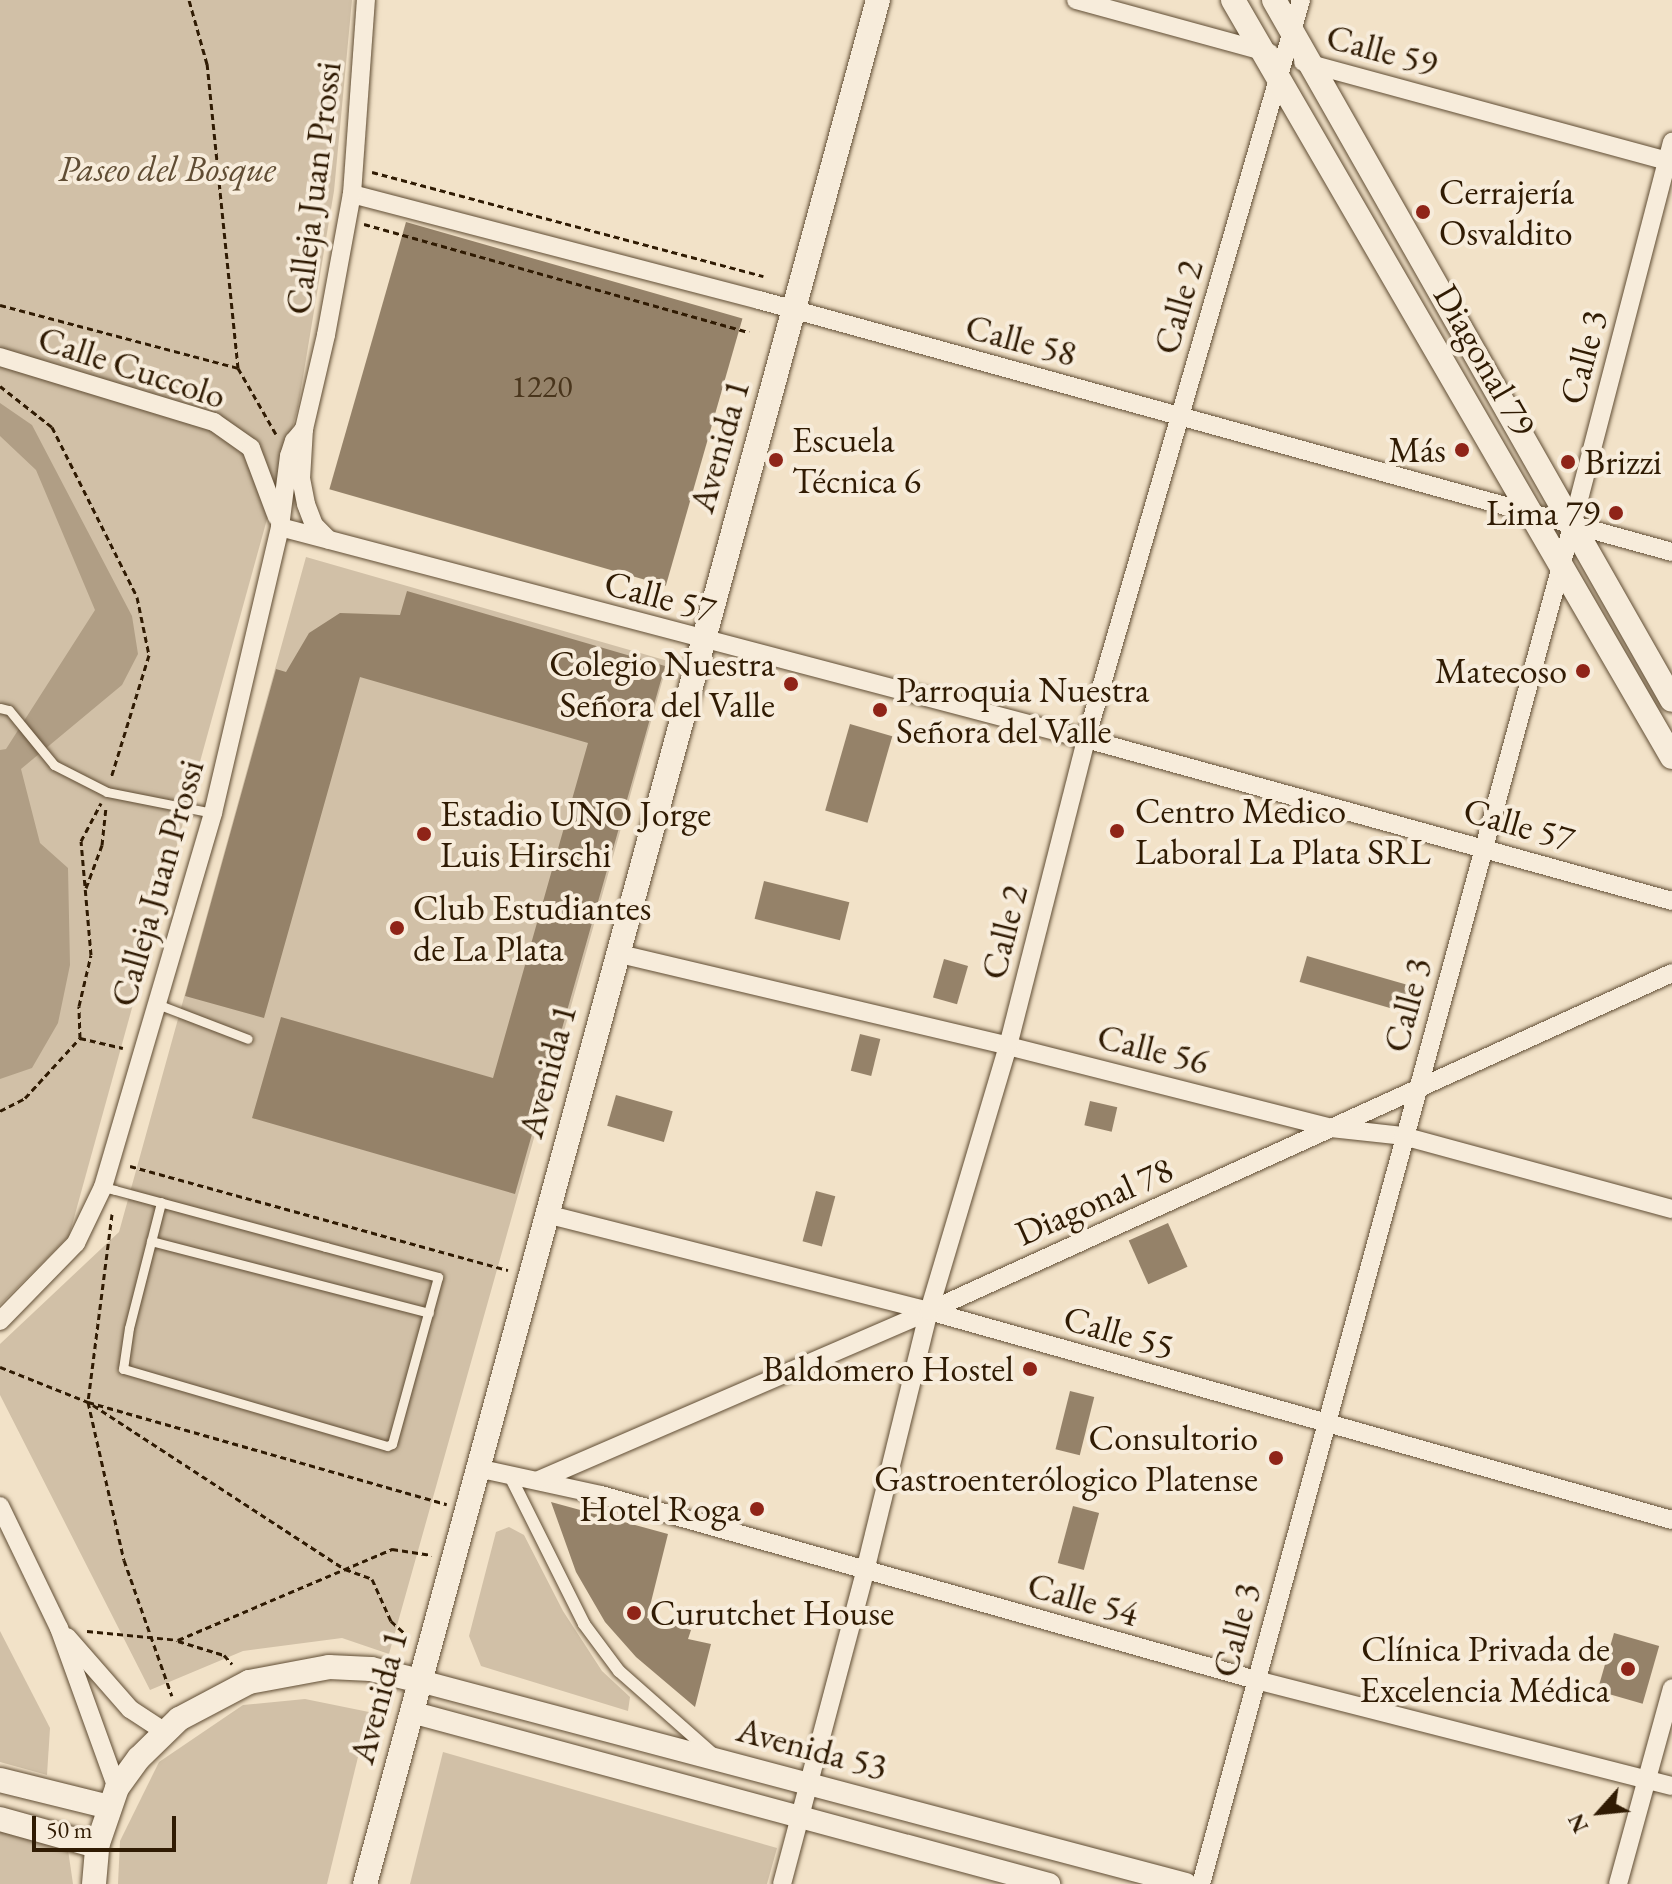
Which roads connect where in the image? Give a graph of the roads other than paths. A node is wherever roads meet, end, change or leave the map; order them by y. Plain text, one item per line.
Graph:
1 (366, 0) edge
2 (878, 0) edge
3 (1076, 0) edge
4 (1233, 0) edge
5 (1274, 0) edge
6 (1301, 0) edge
7 (1293, 33) junction
8 (1276, 62) junction
9 (1311, 64) junction
10 (1672, 142) edge
11 (1670, 162) edge
12 (352, 194) junction
13 (793, 311) junction
14 (0, 357) edge
15 (1179, 416) junction
16 (304, 429) junction
17 (1532, 513) junction
18 (1572, 526) junction
19 (280, 527) junction
20 (329, 540) junction
21 (1672, 552) edge
22 (1560, 560) junction
23 (703, 641) junction
24 (1672, 700) edge
25 (4, 709) edge
26 (1086, 739) junction
27 (1672, 757) edge
28 (213, 813) junction
29 (1483, 847) junction
30 (1672, 901) edge
31 (616, 953) junction
32 (1672, 973) edge
33 (157, 1004) junction
34 (248, 1039) dead end
35 (1008, 1046) junction
36 (1417, 1089) junction
37 (1331, 1128) junction
38 (1403, 1136) junction
39 (109, 1189) junction
40 (161, 1202) junction
41 (1672, 1209) edge
42 (546, 1214) junction
43 (151, 1241) junction
44 (929, 1311) junction
45 (429, 1313) junction
46 (0, 1321) edge
47 (1325, 1424) junction
48 (477, 1468) junction
49 (509, 1474) junction
50 (539, 1480) junction
51 (0, 1506) edge
52 (1672, 1520) edge
53 (865, 1571) junction
54 (59, 1628) junction
55 (1256, 1680) junction
56 (420, 1681) junction
57 (1672, 1688) edge
58 (411, 1712) junction
59 (172, 1726) junction
60 (715, 1757) junction
61 (0, 1780) edge
62 (1647, 1780) junction
63 (809, 1782) junction
64 (1672, 1786) edge
65 (113, 1798) junction
66 (801, 1815) junction
67 (0, 1819) edge
68 (97, 1846) junction
69 (94, 1884) edge
70 (365, 1884) edge
71 (782, 1884) edge
72 (1049, 1884) edge
73 (1186, 1884) edge
74 (1201, 1884) edge
75 (1618, 1884) edge

1 - 12 street, Calleja Juan Prossi
2 - 13 main road, Avenida 1
3 - 8 street, Calle 59
4 - 8 main road, Diagonal 79
5 - 7 main road, Diagonal 79
6 - 7 street, Calle 2
7 - 8 street, Calle 2
7 - 9 main road, Diagonal 79
8 - 9 street, Calle 59
8 - 15 street, Calle 2
8 - 17 main road, Diagonal 79
9 - 11 street, Calle 59
9 - 18 main road, Diagonal 79
10 - 11 street, Calle 3
11 - 18 street, Calle 3
12 - 13 street, Calle 58
12 - 16 street, Calleja Juan Prossi
13 - 15 street, Calle 58
13 - 23 main road, Avenida 1
14 - 19 street, Calle Cuccolo
15 - 17 street, Calle 58
15 - 26 street, Calle 2
16 - 19 street, Calleja Juan Prossi
16 - 20 street, Calleja Juan Prossi
17 - 18 street, Calle 58
17 - 22 main road, Diagonal 79
18 - 21 street, Calle 58
18 - 22 street, Calle 3
18 - 24 main road, Diagonal 79
19 - 20 street, Calle 57
19 - 28 street, Calleja Juan Prossi
20 - 23 street, Calle 57
22 - 27 main road, Diagonal 79
22 - 29 street, Calle 3
23 - 26 street, Calle 57
23 - 31 main road, Avenida 1
25 - 28 lane
26 - 29 street, Calle 57
26 - 35 street, Calle 2
28 - 33 street, Calleja Juan Prossi
29 - 30 street, Calle 57
29 - 36 street, Calle 3
31 - 35 street, Calle 56
31 - 42 main road, Avenida 1
32 - 36 street, Diagonal 78
33 - 34 lane
33 - 39 street, Calleja Juan Prossi
35 - 37 street, Calle 56
35 - 44 street, Calle 2
36 - 37 street, Diagonal 78
36 - 38 street, Calle 3
37 - 38 street, Calle 56
37 - 44 street, Diagonal 78
38 - 41 street, Calle 56
38 - 47 street, Calle 3
39 - 40 lane
39 - 46 street, Calleja Juan Prossi
40 - 43 lane
40 - 45 lane
42 - 44 street, Calle 55
42 - 48 main road, Avenida 1
43 - 45 lane
43 - 45 lane
44 - 47 street, Calle 55
44 - 50 street, Diagonal 78
44 - 53 street, Calle 2
47 - 52 street, Calle 55
47 - 55 street, Calle 3
48 - 49 street, Calle 54
48 - 56 main road, Avenida 1
49 - 50 street, Calle 54
49 - 60 street
50 - 53 street, Calle 54
51 - 54 street
53 - 55 street, Calle 54
53 - 63 street, Calle 2
54 - 59 street
54 - 65 street
55 - 62 street, Calle 54
55 - 74 street, Calle 3
56 - 58 main road, Avenida 1
56 - 59 main road
56 - 60 street, Avenida 53
57 - 62 street
58 - 66 street, Avenida 53
58 - 70 main road, Avenida 1
59 - 65 main road
60 - 63 street, Avenida 53
61 - 65 main road
62 - 64 street, Calle 54
62 - 75 street
63 - 66 street, Calle 2
63 - 73 street, Avenida 53
65 - 68 main road
66 - 71 street, Calle 2
66 - 72 street, Avenida 53
67 - 68 main road
68 - 69 main road

